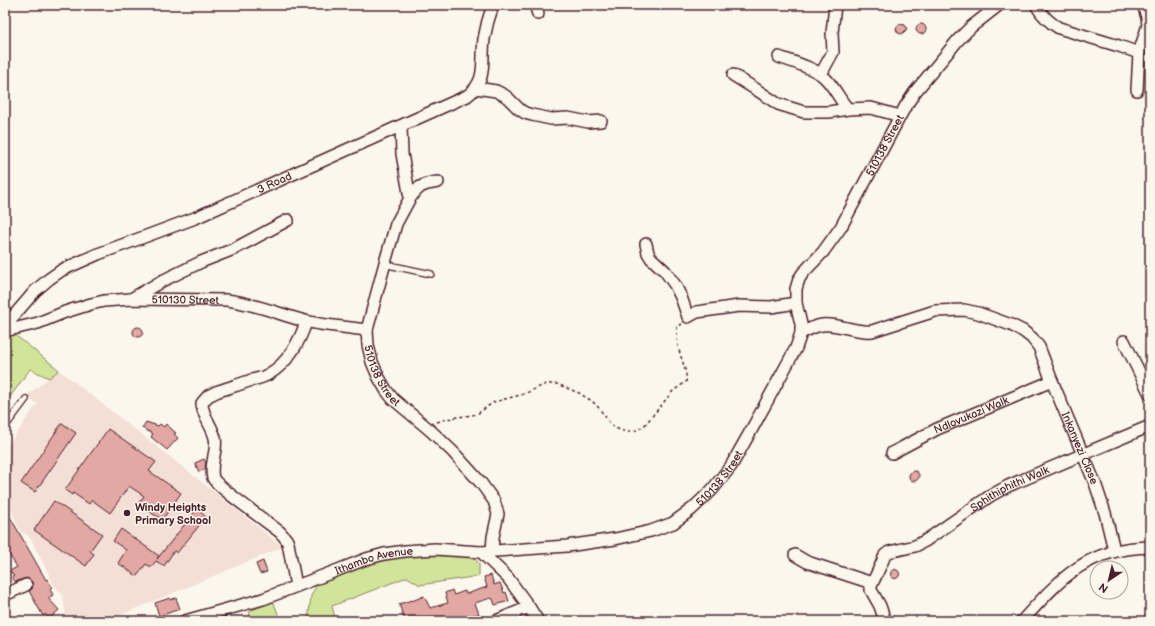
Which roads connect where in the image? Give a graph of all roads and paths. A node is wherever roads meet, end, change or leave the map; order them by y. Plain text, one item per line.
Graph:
1 (493, 5) edge
2 (835, 5) edge
3 (999, 5) edge
4 (1036, 5) edge
5 (1143, 5) edge
6 (1139, 53) junction
7 (779, 56) dead end
8 (821, 74) junction
9 (733, 75) dead end
10 (476, 88) junction
11 (1137, 90) dead end
12 (848, 109) junction
13 (900, 116) junction
14 (601, 121) dead end
15 (401, 127) junction
16 (438, 182) dead end
17 (410, 198) junction
18 (288, 220) dead end
19 (646, 244) dead end
20 (384, 264) junction
21 (431, 274) dead end
22 (131, 299) junction
23 (796, 303) junction
24 (688, 317) junction
25 (306, 322) junction
26 (5, 326) edge
27 (367, 330) junction
28 (5, 331) edge
29 (801, 333) junction
30 (1124, 341) dead end
31 (1052, 381) junction
32 (1150, 394) edge
33 (26, 399) dead end
34 (1150, 426) edge
35 (5, 427) edge
36 (426, 427) junction
37 (892, 454) dead end
38 (1083, 455) junction
39 (1150, 546) edge
40 (1114, 550) junction
41 (487, 551) junction
42 (795, 555) dead end
43 (872, 583) junction
44 (26, 585) dead end
45 (296, 586) junction
46 (5, 595) edge
47 (529, 607) junction
48 (1150, 618) edge
49 (185, 621) edge
50 (496, 621) edge
51 (538, 621) edge
52 (885, 621) edge
53 (1022, 621) edge
54 (1144, 621) edge

1 - 10 street
2 - 8 street
3 - 13 street, 510138 Street
4 - 6 street
5 - 6 street
6 - 11 street
7 - 8 street
8 - 12 street
9 - 12 street
10 - 14 street
10 - 15 street, 3 Road
12 - 13 street
13 - 23 street, 510138 Street
15 - 17 street
15 - 26 street, 3 Road
16 - 17 street, 510138 Street
17 - 20 street, 510138 Street
18 - 22 street
19 - 24 street
20 - 21 lane
20 - 27 street, 510138 Street
22 - 25 street, 510130 Street
22 - 28 street, 510130 Street
23 - 24 street
23 - 29 street, 510138 Street
24 - 36 path
25 - 27 street, 510130 Street
25 - 45 street
27 - 36 street, 510138 Street
29 - 31 street, Inkanyezi Close
29 - 41 street, 510138 Street
30 - 32 street
31 - 37 street, Ndlovukazi Walk
31 - 38 street, Inkanyezi Close
33 - 35 lane
34 - 38 street, Sphithiphithi Walk
36 - 41 street, 510138 Street
38 - 40 street, Inkanyezi Close
38 - 43 street, Sphithiphithi Walk
39 - 40 street
40 - 53 street
41 - 45 street, Ithambo Avenue
41 - 47 street
42 - 43 street
43 - 52 street
44 - 46 street
45 - 49 street, Ithambo Avenue
47 - 50 street
47 - 51 street
48 - 54 lane

